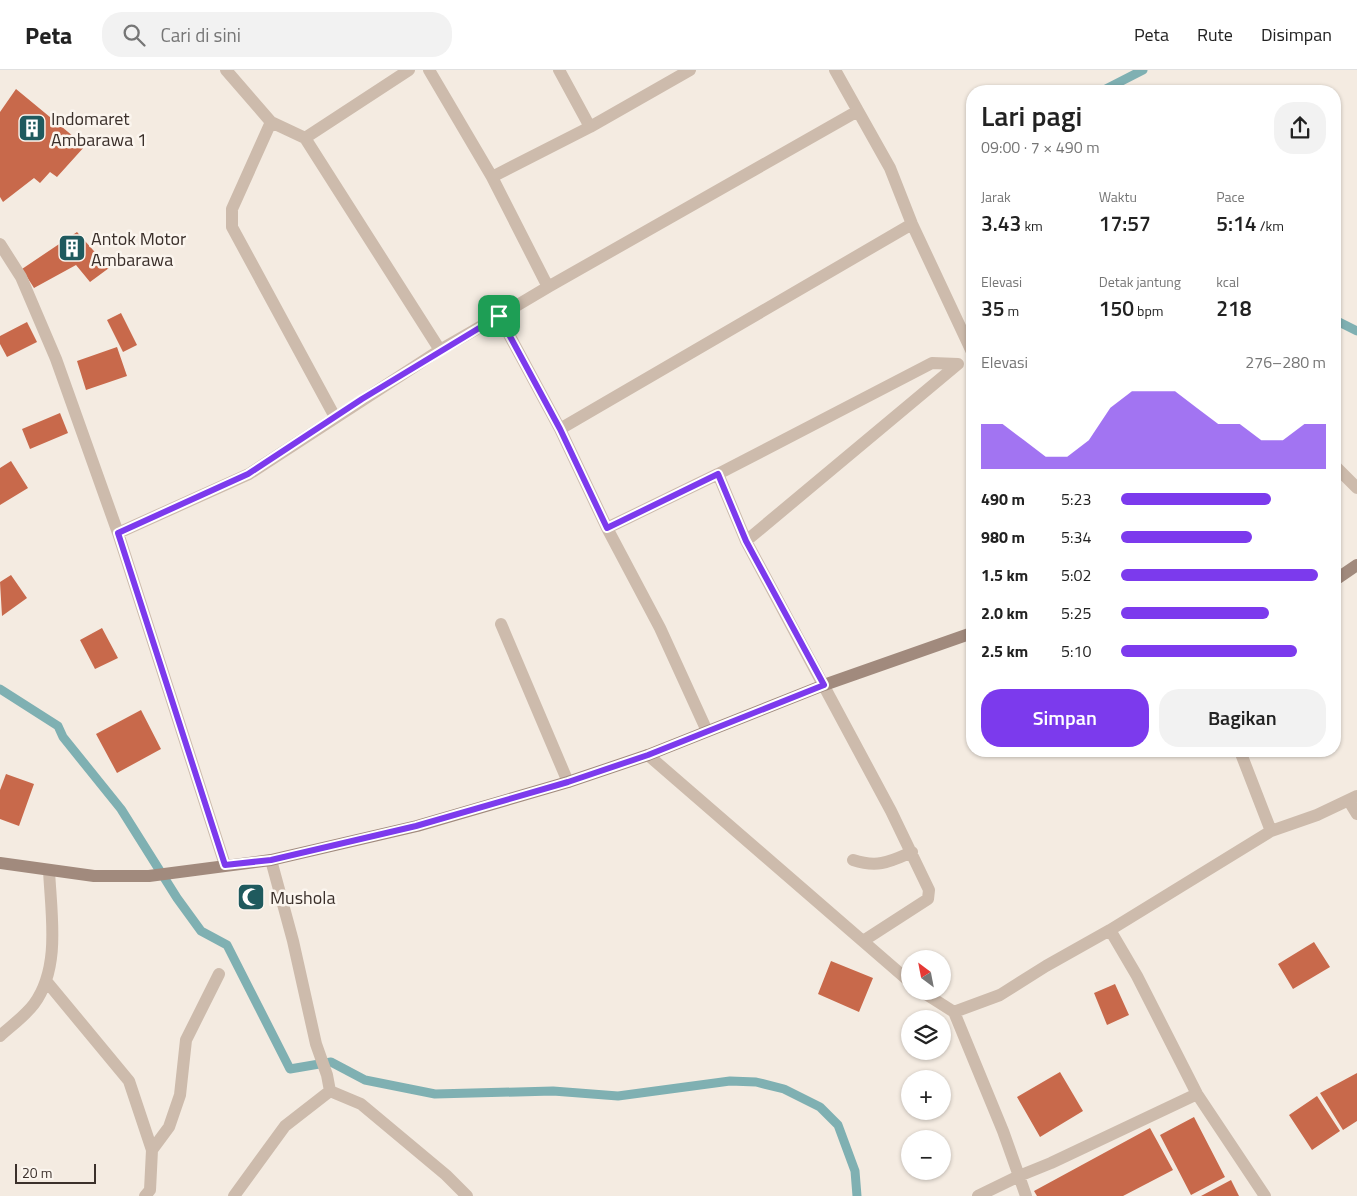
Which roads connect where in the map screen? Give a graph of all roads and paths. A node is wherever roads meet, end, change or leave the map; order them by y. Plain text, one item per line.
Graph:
1 (226, 70) edge
2 (409, 70) edge
3 (429, 70) edge
4 (559, 70) edge
5 (690, 70) edge
6 (834, 70) edge
7 (856, 112) junction
8 (271, 122) junction
9 (590, 127) junction
10 (306, 138) junction
11 (492, 177) junction
12 (912, 224) junction
13 (0, 244) edge
14 (548, 287) junction
15 (499, 316) junction
16 (966, 339) edge
17 (440, 350) junction
18 (966, 361) edge
19 (958, 364) junction
20 (335, 417) junction
21 (560, 429) junction
22 (1341, 472) edge
23 (718, 474) junction
24 (1357, 488) edge
25 (607, 528) junction
26 (118, 533) junction
27 (746, 541) junction
28 (1357, 565) edge
29 (1341, 576) edge
30 (501, 624) dead end
31 (966, 635) edge
32 (824, 685) junction
33 (707, 731) junction
34 (648, 755) junction
35 (1242, 757) edge
36 (568, 782) junction
37 (1353, 798) edge
38 (1357, 814) edge
39 (1271, 831) junction
40 (912, 852) junction
41 (271, 860) junction
42 (853, 860) dead end
43 (0, 863) edge
44 (225, 865) junction
45 (49, 870) junction
46 (1110, 930) junction
47 (863, 941) junction
48 (219, 974) dead end
49 (901, 974) edge
50 (47, 982) junction
51 (935, 1000) edge
52 (954, 1012) junction
53 (0, 1036) edge
54 (330, 1091) junction
55 (1197, 1094) junction
56 (152, 1150) junction
57 (1019, 1176) junction
58 (145, 1196) edge
59 (234, 1196) edge
60 (467, 1196) edge
61 (978, 1196) edge
62 (1026, 1196) edge
63 (1265, 1196) edge

1 - 8 street
2 - 10 street
3 - 11 street
4 - 9 street
5 - 9 street
6 - 7 street
7 - 12 street
7 - 14 street
8 - 10 street
8 - 20 street
9 - 11 street
10 - 17 street
11 - 14 street
12 - 16 street
12 - 21 street
13 - 26 street
14 - 15 street
15 - 17 street
15 - 21 street
17 - 20 street
18 - 19 street
19 - 23 street
19 - 27 street
20 - 26 street
21 - 25 street
22 - 24 street
23 - 25 street
23 - 27 street
25 - 33 street
26 - 44 street
27 - 32 street
28 - 29 street
30 - 36 street
31 - 32 street
32 - 33 street
32 - 40 street
33 - 34 street
34 - 36 street
34 - 47 street
35 - 39 street
36 - 41 street
37 - 38 street
37 - 39 street
39 - 46 street
40 - 42 street
40 - 47 street
41 - 44 street
41 - 54 street
43 - 45 street
44 - 45 street
45 - 50 street
46 - 52 street
46 - 55 street
47 - 49 street
48 - 56 street
50 - 53 street
50 - 56 street
51 - 52 street
52 - 57 street
54 - 59 street
54 - 60 street
55 - 57 street
55 - 63 street
56 - 58 street
57 - 61 street
57 - 62 street

